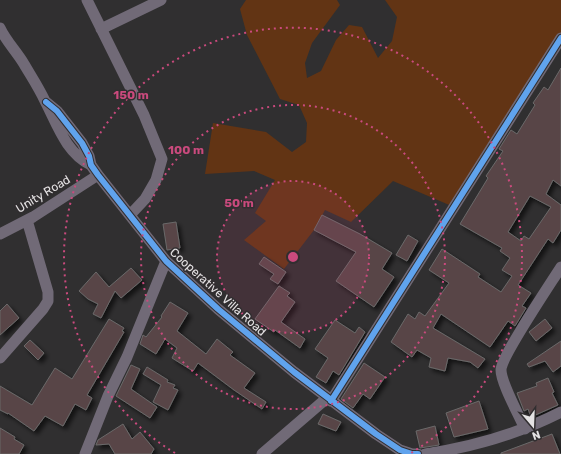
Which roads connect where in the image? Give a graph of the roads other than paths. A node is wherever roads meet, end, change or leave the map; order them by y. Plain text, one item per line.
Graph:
1 (87, 0) edge
2 (161, 0) edge
3 (0, 28) edge
4 (101, 29) junction
5 (561, 38) edge
6 (98, 175) junction
7 (130, 214) junction
8 (27, 220) junction
9 (0, 234) edge
10 (166, 261) junction
11 (561, 267) edge
12 (0, 358) edge
13 (329, 399) junction
14 (561, 412) edge
15 (525, 429) junction
16 (85, 454) edge
17 (262, 454) edge
18 (418, 454) edge
19 (425, 454) edge

1 - 4 street
2 - 4 street
3 - 6 street, Cooperative Villa Road
4 - 7 street
5 - 13 street
6 - 7 street, Cooperative Villa Road
6 - 8 street, Unity Road
7 - 10 street, Cooperative Villa Road
8 - 9 street, Unity Road
8 - 12 street
10 - 13 street, Cooperative Villa Road
10 - 16 street
11 - 15 street
13 - 17 street
13 - 18 street, Cooperative Villa Road
14 - 15 street
15 - 19 street

